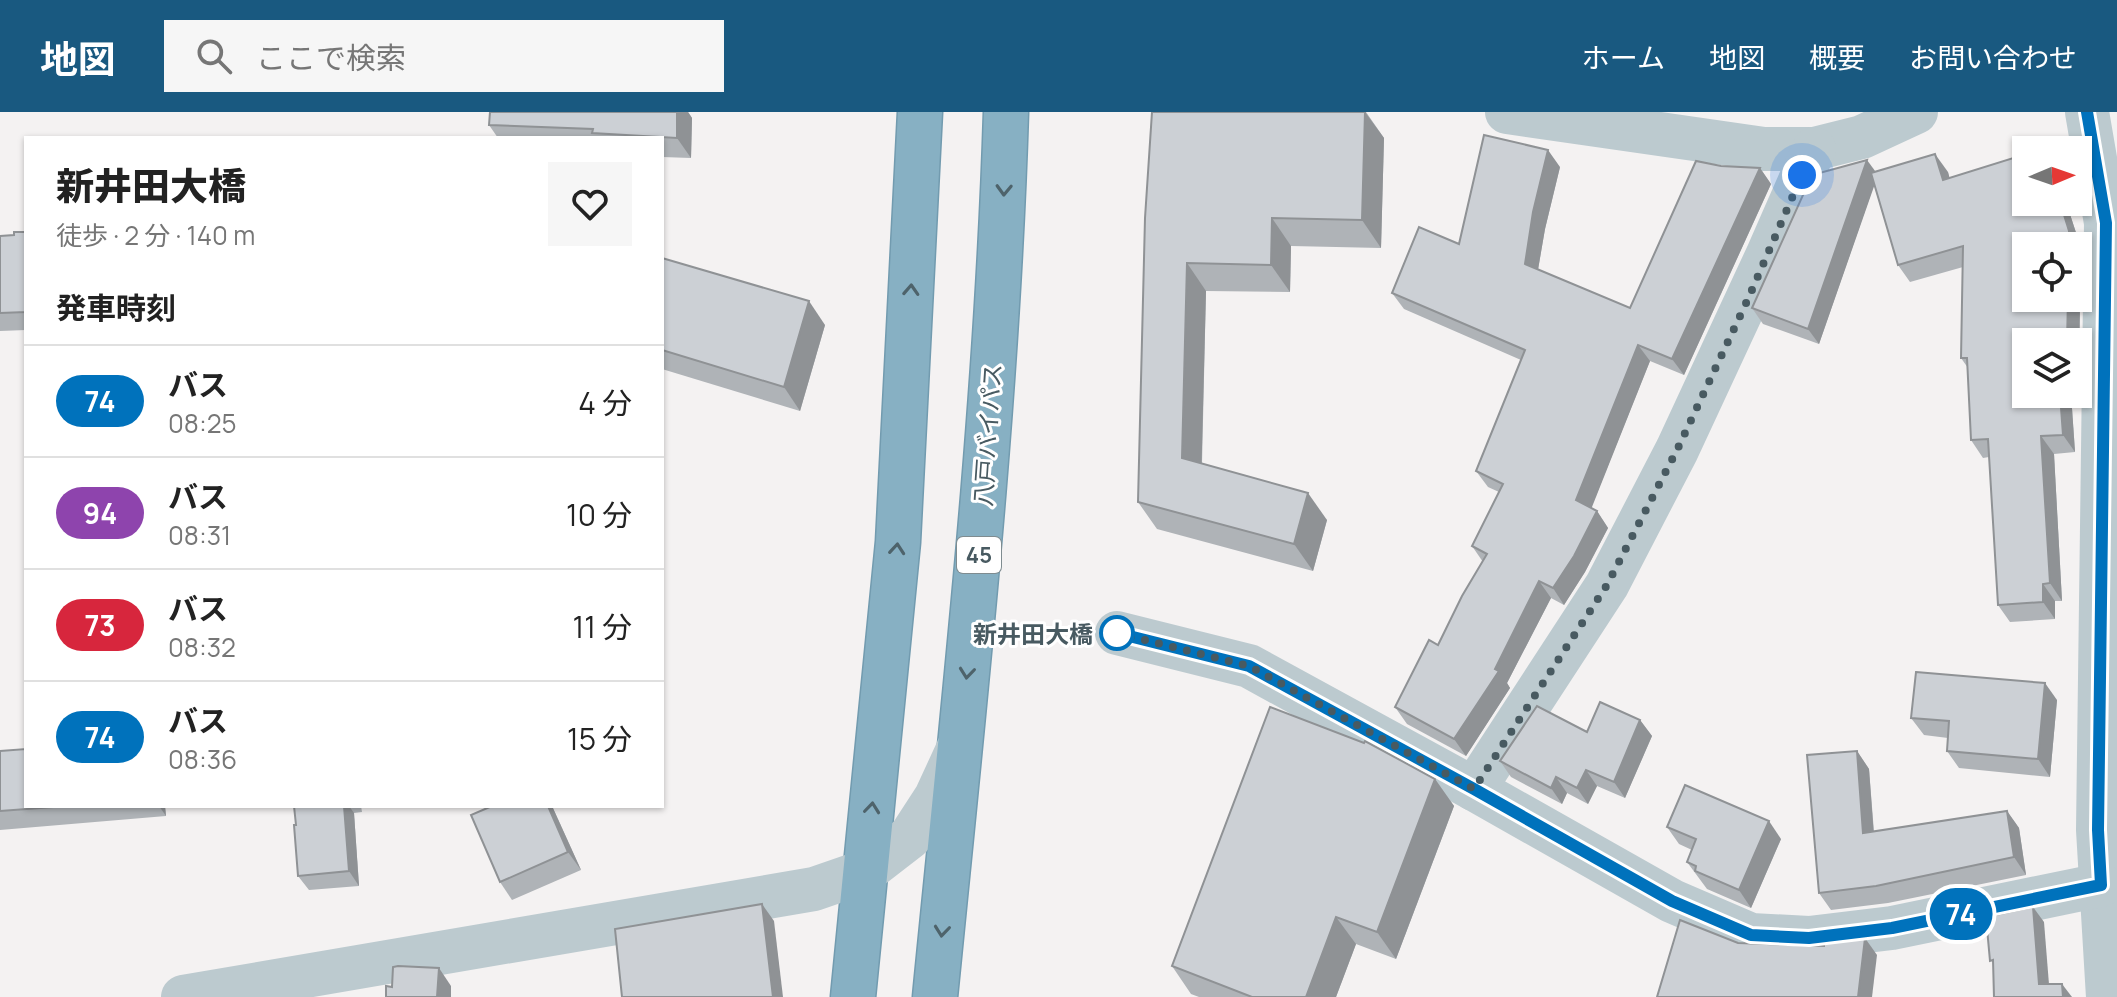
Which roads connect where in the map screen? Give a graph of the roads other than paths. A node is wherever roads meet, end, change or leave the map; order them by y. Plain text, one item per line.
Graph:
1 (920, 112) edge
2 (1006, 112) edge
3 (1507, 112) edge
4 (1916, 112) edge
5 (2087, 112) edge
6 (1814, 149) junction
7 (2111, 224) edge
8 (1117, 633) dead end
9 (2108, 633) edge
10 (960, 745) junction
11 (1474, 789) junction
12 (2107, 829) edge
13 (866, 871) junction
14 (2101, 885) junction
15 (183, 997) edge
16 (853, 997) edge
17 (935, 997) edge
18 (2108, 997) edge

13 -> 1 highway
2 -> 10 highway, 八戸バイパス / 45
3 - 6 street
4 - 6 street
5 - 7 street
6 - 11 street
7 - 9 street
8 - 11 street
9 - 12 street
10 - 13 street
10 -> 17 highway, 八戸バイパス / 45
11 - 14 street
12 - 14 street
13 - 15 street
13 - 16 highway
14 - 18 street

